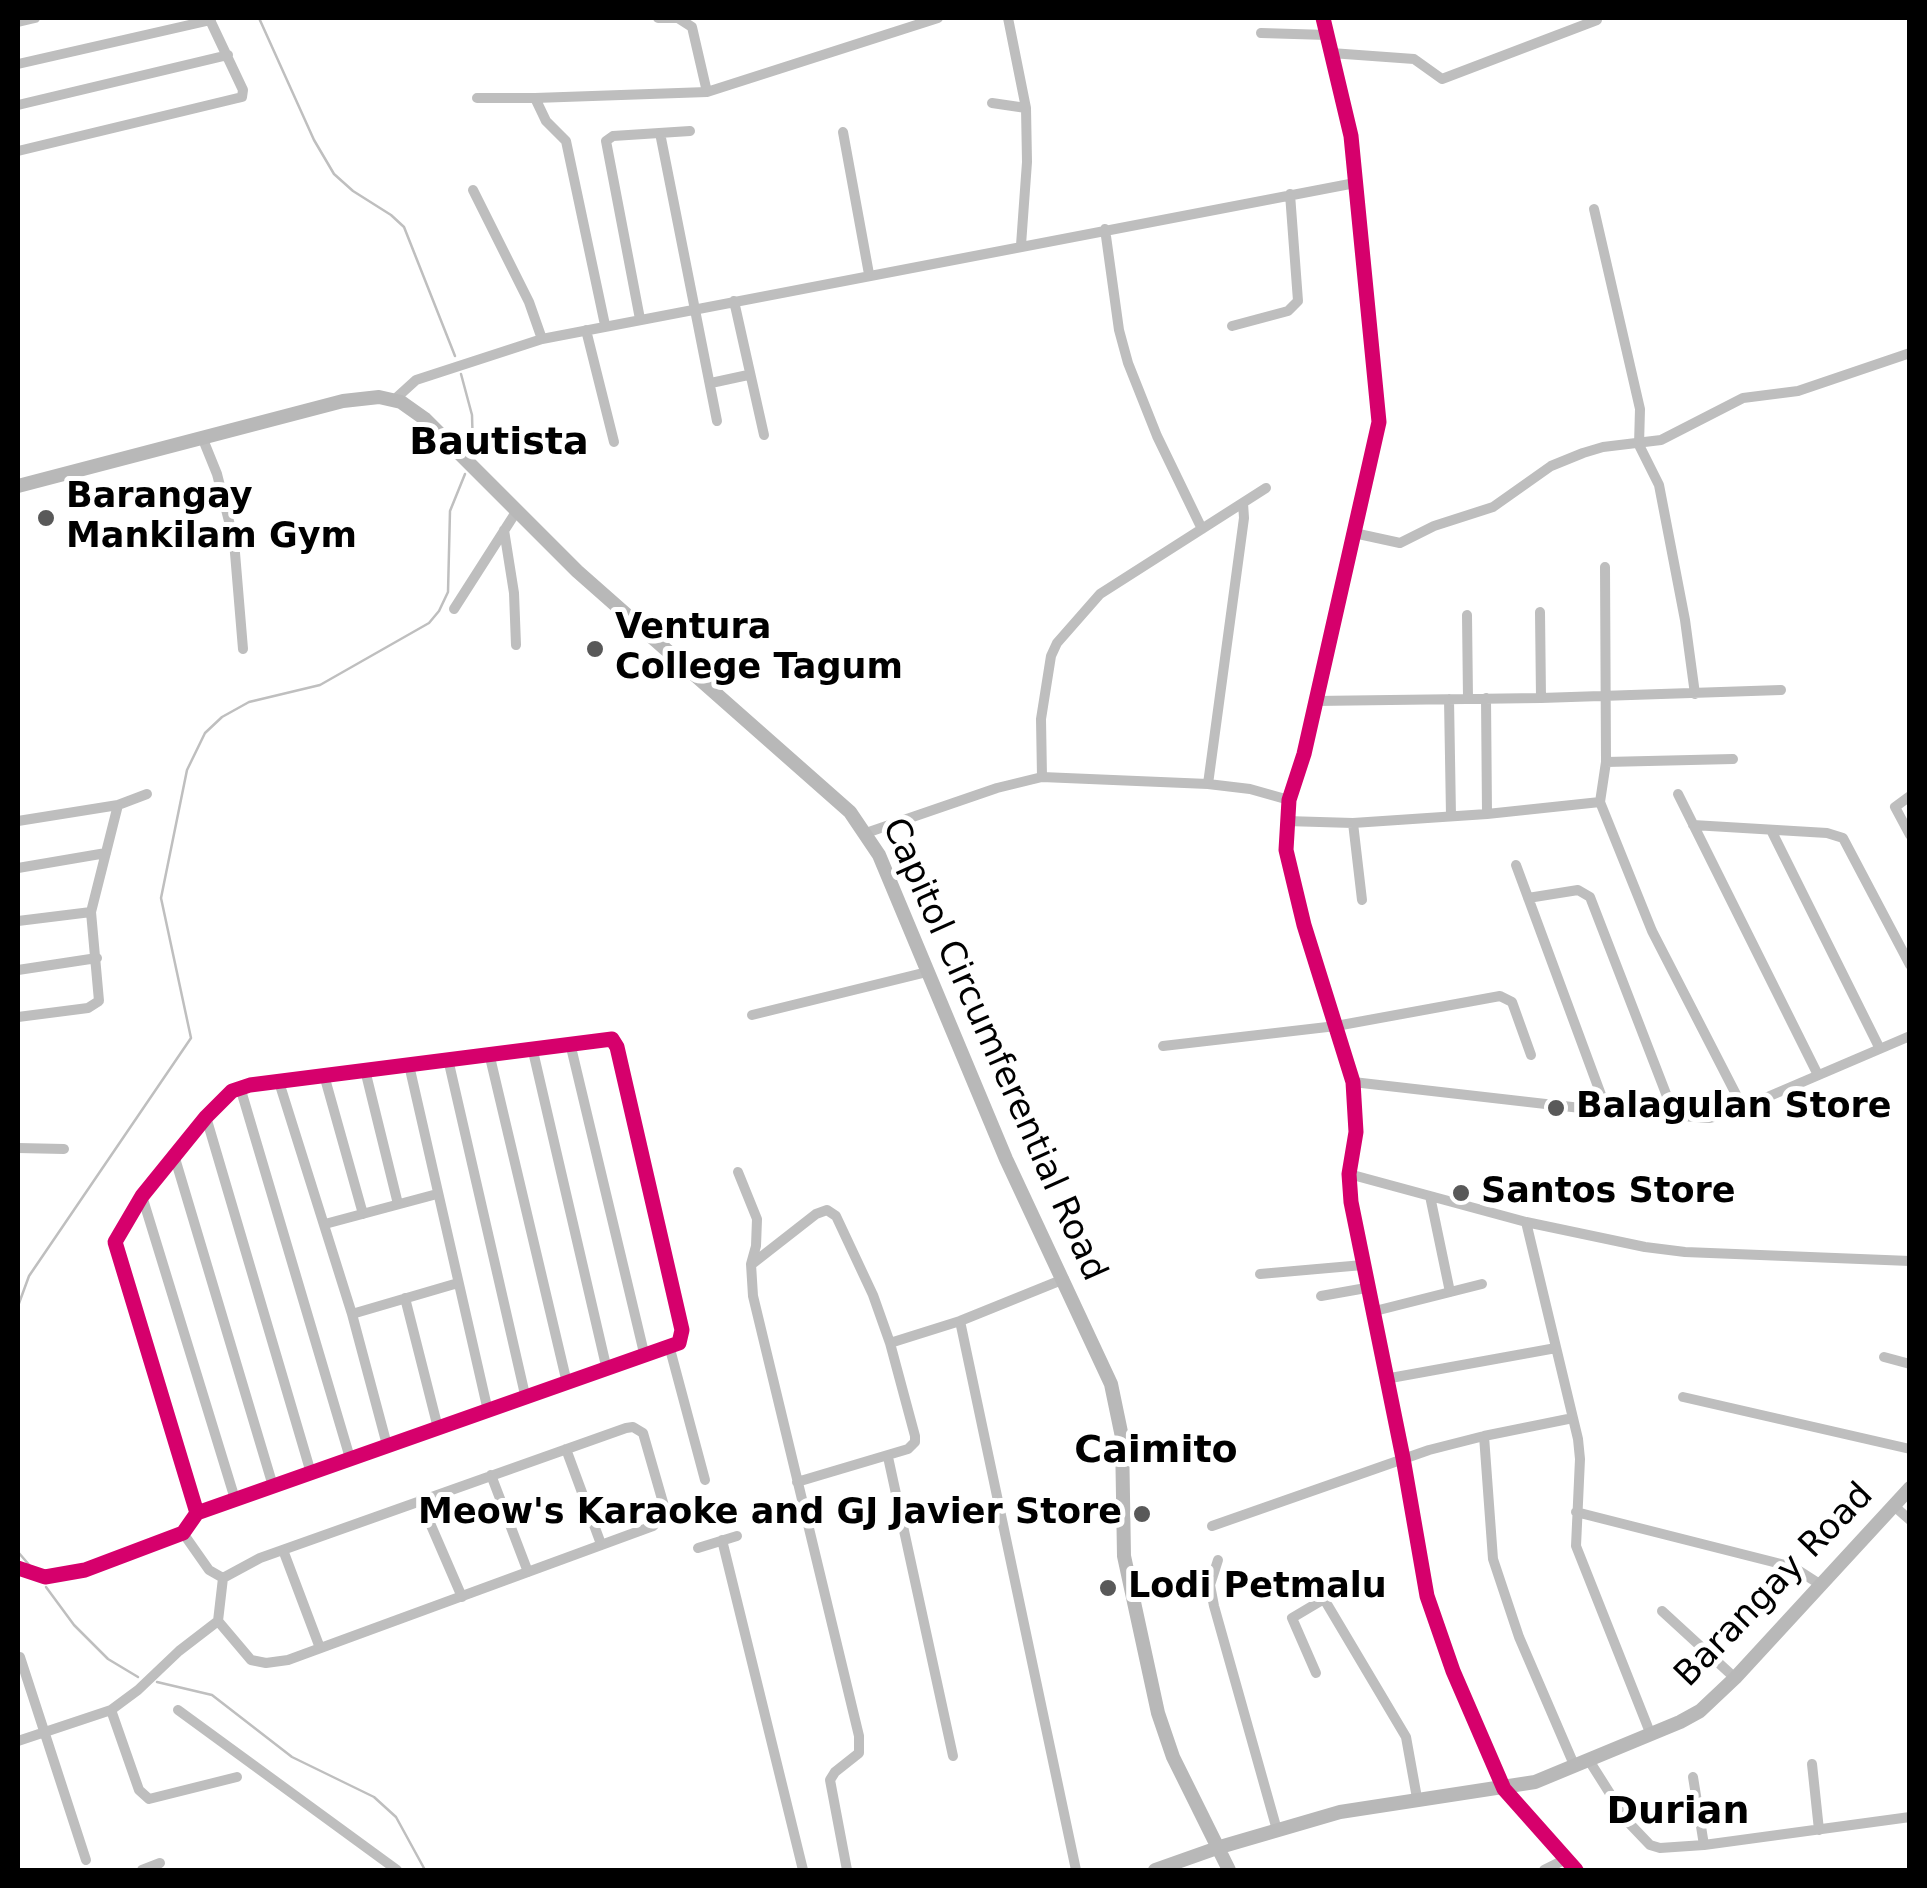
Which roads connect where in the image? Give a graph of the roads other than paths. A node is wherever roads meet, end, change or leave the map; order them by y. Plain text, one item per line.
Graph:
1 (35, 18) edge
2 (658, 18) edge
3 (938, 18) edge
4 (1008, 18) edge
5 (1323, 18) edge
6 (210, 19) edge
7 (1597, 20) dead end
8 (18, 22) edge
9 (1260, 34) dead end
10 (1327, 35) junction
11 (1331, 53) junction
12 (228, 56) junction
13 (18, 64) edge
14 (707, 92) junction
15 (476, 98) dead end
16 (536, 98) junction
17 (992, 103) dead end
18 (18, 105) edge
19 (1026, 108) junction
20 (690, 132) dead end
21 (843, 132) dead end
22 (660, 133) junction
23 (18, 150) edge
24 (1355, 183) junction
25 (472, 190) dead end
26 (1290, 194) junction
27 (1594, 209) dead end
28 (1105, 228) junction
29 (1021, 244) junction
30 (869, 274) junction
31 (734, 301) junction
32 (697, 308) junction
33 (640, 319) junction
34 (605, 326) junction
35 (1232, 326) dead end
36 (586, 330) junction
37 (542, 338) junction
38 (1910, 353) edge
39 (748, 375) junction
40 (711, 383) junction
41 (394, 400) junction
42 (717, 420) dead end
43 (764, 436) dead end
44 (202, 437) junction
45 (614, 442) dead end
46 (1638, 444) junction
47 (18, 486) edge
48 (1266, 488) dead end
49 (1243, 503) junction
50 (516, 512) junction
51 (1202, 529) junction
52 (504, 530) junction
53 (1354, 533) junction
54 (1605, 567) dead end
55 (454, 609) dead end
56 (1540, 612) dead end
57 (1467, 615) dead end
58 (516, 645) dead end
59 (243, 649) dead end
60 (1781, 690) dead end
61 (1694, 694) junction
62 (1606, 696) junction
63 (1486, 698) junction
64 (1541, 698) junction
65 (1448, 699) junction
66 (1468, 699) junction
67 (1315, 701) junction
68 (1733, 759) dead end
69 (1606, 762) junction
70 (1042, 777) junction
71 (1208, 784) junction
72 (147, 794) dead end
73 (1678, 794) dead end
74 (1910, 796) edge
75 (1289, 800) junction
76 (1600, 802) junction
77 (118, 805) junction
78 (1487, 814) junction
79 (1451, 816) junction
80 (18, 820) edge
81 (1286, 821) junction
82 (1352, 823) junction
83 (1693, 825) junction
84 (1771, 830) junction
85 (866, 833) junction
86 (1910, 835) edge
87 (106, 853) junction
88 (1516, 865) dead end
89 (18, 868) edge
90 (1528, 898) junction
91 (1362, 900) dead end
92 (91, 912) junction
93 (18, 921) edge
94 (97, 958) junction
95 (1910, 965) edge
96 (18, 970) edge
97 (927, 972) junction
98 (752, 1016) dead end
99 (18, 1017) edge
100 (1336, 1026) junction
101 (1910, 1036) edge
102 (570, 1042) junction
103 (1163, 1046) dead end
104 (532, 1048) junction
105 (1879, 1048) junction
106 (490, 1053) junction
107 (1530, 1055) dead end
108 (448, 1059) junction
109 (409, 1065) junction
110 (365, 1070) junction
111 (1817, 1073) junction
112 (324, 1076) junction
113 (279, 1082) junction
114 (1352, 1082) junction
115 (240, 1087) junction
116 (1742, 1106) junction
117 (1608, 1111) junction
118 (206, 1117) junction
119 (1675, 1117) junction
120 (18, 1148) edge
121 (64, 1149) dead end
122 (174, 1155) junction
123 (738, 1172) dead end
124 (1349, 1174) junction
125 (437, 1194) junction
126 (142, 1196) junction
127 (1430, 1196) junction
128 (398, 1204) junction
129 (362, 1214) junction
130 (1526, 1222) junction
131 (325, 1224) junction
132 (1910, 1261) edge
133 (751, 1264) junction
134 (1363, 1265) junction
135 (1260, 1274) dead end
136 (1064, 1280) junction
137 (458, 1282) junction
138 (1482, 1284) dead end
139 (1366, 1288) junction
140 (1450, 1292) junction
141 (1321, 1296) dead end
142 (405, 1298) junction
143 (1371, 1312) junction
144 (352, 1314) junction
145 (960, 1321) junction
146 (890, 1343) junction
147 (1556, 1348) junction
148 (670, 1349) junction
149 (645, 1357) junction
150 (1884, 1358) dead end
151 (1910, 1364) edge
152 (607, 1370) junction
153 (1385, 1380) junction
154 (567, 1384) junction
155 (1683, 1397) dead end
156 (526, 1398) junction
157 (488, 1411) junction
158 (1574, 1418) junction
159 (438, 1428) junction
160 (1484, 1436) junction
161 (387, 1445) junction
162 (566, 1449) junction
163 (1910, 1449) edge
164 (888, 1457) junction
165 (350, 1458) junction
166 (1404, 1458) junction
167 (311, 1473) junction
168 (492, 1475) junction
169 (705, 1480) dead end
170 (797, 1482) junction
171 (273, 1486) junction
172 (1910, 1488) edge
173 (236, 1499) junction
174 (420, 1500) junction
175 (1894, 1506) junction
176 (1576, 1512) junction
177 (197, 1513) junction
178 (1910, 1520) edge
179 (1212, 1526) dead end
180 (183, 1533) junction
181 (737, 1536) dead end
182 (722, 1540) junction
183 (602, 1544) junction
184 (698, 1548) dead end
185 (283, 1550) junction
186 (1218, 1560) dead end
187 (18, 1568) edge
188 (528, 1572) junction
189 (223, 1578) junction
190 (1820, 1585) junction
191 (462, 1597) junction
192 (1662, 1612) dead end
193 (218, 1621) junction
194 (320, 1648) junction
195 (20, 1657) edge
196 (1316, 1673) dead end
197 (1735, 1678) junction
198 (111, 1710) junction
199 (178, 1710) dead end
200 (46, 1732) junction
201 (1651, 1736) junction
202 (18, 1741) edge
203 (953, 1756) dead end
204 (1812, 1764) dead end
205 (1582, 1765) junction
206 (237, 1777) dead end
207 (1693, 1778) dead end
208 (1504, 1789) junction
209 (1418, 1798) junction
210 (1910, 1817) edge
211 (1277, 1830) junction
212 (1819, 1830) junction
213 (1704, 1845) junction
214 (1220, 1848) junction
215 (1566, 1859) junction
216 (86, 1860) dead end
217 (160, 1863) dead end
218 (142, 1870) edge
219 (397, 1870) edge
220 (802, 1870) edge
221 (847, 1870) edge
222 (1076, 1870) edge
223 (1155, 1870) edge
224 (1229, 1870) edge
225 (1544, 1870) edge
226 (1576, 1870) edge

1 - 8 street
2 - 14 street
3 - 14 street
4 - 19 street
5 - 10 street
6 - 12 street
6 - 13 street
7 - 11 street
9 - 10 street
10 - 11 street
11 - 24 street
12 - 18 street
12 - 23 street
14 - 16 street
15 - 16 street
16 - 34 street
17 - 19 street
19 - 29 street
20 - 22 street
21 - 30 street
22 - 32 street
22 - 33 street
24 - 26 street
24 - 53 street
25 - 37 street
26 - 28 street
26 - 35 street
27 - 46 street
28 - 29 street
28 - 51 street
29 - 30 street
30 - 31 street
31 - 32 street
31 - 39 street
32 - 33 street
32 - 40 street
33 - 34 street
34 - 36 street
36 - 37 street
36 - 45 street
37 - 41 street
38 - 46 street
39 - 40 street
39 - 43 street
40 - 42 street
41 - 44 main road
41 - 50 main road, Capitol Circumferential Road
44 - 47 main road
44 - 59 street
46 - 53 street
46 - 61 street
48 - 49 street
49 - 51 street
49 - 71 street
50 - 52 street
50 - 85 main road, Capitol Circumferential Road
51 - 70 street
52 - 55 street
52 - 58 street
53 - 67 street
54 - 62 street
56 - 64 street
57 - 66 street
60 - 61 street
61 - 62 street
62 - 64 street
62 - 69 street
63 - 64 street
63 - 66 street
63 - 78 street
65 - 66 street
65 - 67 street
65 - 79 street
67 - 75 street
68 - 69 street
69 - 76 street
70 - 71 street
70 - 85 street
71 - 75 street
72 - 77 street
73 - 83 street
74 - 86 street
75 - 81 street
76 - 78 street
76 - 116 street
77 - 80 street
77 - 87 street
78 - 79 street
79 - 82 street
81 - 82 street
81 - 100 street
82 - 91 street
83 - 84 street
83 - 111 street
84 - 95 street
84 - 105 street
85 - 97 main road, Capitol Circumferential Road
87 - 89 street
87 - 92 street
88 - 90 street
90 - 117 street
90 - 119 street
92 - 93 street
92 - 94 street
94 - 96 street
94 - 99 street
97 - 98 street
97 - 136 main road, Capitol Circumferential Road
100 - 103 street
100 - 107 street
100 - 114 street
101 - 105 street
102 - 104 street
102 - 148 street
102 - 149 street
104 - 106 street
104 - 152 street
105 - 111 street
106 - 108 street
106 - 154 street
108 - 109 street
108 - 156 street
109 - 110 street
109 - 125 street
110 - 112 street
110 - 128 street
111 - 116 street
112 - 113 street
112 - 129 street
113 - 115 street
113 - 131 street
114 - 117 street
114 - 124 street
115 - 118 street
115 - 165 street
116 - 119 street
117 - 119 street
118 - 122 street
118 - 167 street
120 - 121 street
122 - 126 street
122 - 171 street
123 - 133 street
124 - 127 street
124 - 134 street
125 - 128 street
125 - 137 street
126 - 173 street
126 - 177 street
127 - 130 street
127 - 140 street
128 - 129 street
129 - 131 street
130 - 132 street
130 - 147 street
131 - 144 street
133 - 146 street
133 - 170 street
134 - 135 street
134 - 139 street
136 - 145 street
136 - 214 main road, Capitol Circumferential Road
137 - 142 street
137 - 157 street
138 - 140 street
139 - 141 street
139 - 143 street
140 - 143 street
142 - 144 street
142 - 159 street
143 - 153 street
144 - 161 street
145 - 146 street
145 - 222 street
146 - 164 street
147 - 153 street
147 - 158 street
148 - 149 street
148 - 169 street
149 - 152 street
150 - 151 street
152 - 154 street
153 - 166 street
154 - 156 street
155 - 163 street
156 - 157 street
157 - 159 street
158 - 160 street
158 - 176 street
159 - 161 street
160 - 166 street
160 - 205 street
161 - 165 street
162 - 168 street
162 - 183 street
162 - 183 street
164 - 170 street
164 - 203 street
165 - 167 street
166 - 179 street
166 - 208 street
167 - 171 street
168 - 174 street
168 - 188 street
170 - 221 street
171 - 173 street
172 - 175 main road, Barangay Road
173 - 177 street
174 - 185 street
174 - 191 street
175 - 178 street
175 - 190 main road, Barangay Road
176 - 190 street
176 - 201 street
177 - 180 street
180 - 187 street
180 - 189 street
181 - 182 street
182 - 184 street
182 - 220 street
183 - 188 street
185 - 189 street
185 - 194 street
186 - 211 street
188 - 191 street
189 - 193 street
190 - 197 main road, Barangay Road
191 - 194 street
192 - 197 street
193 - 194 street
193 - 198 street
195 - 200 street
196 - 209 street
197 - 201 main road, Barangay Road
198 - 200 street
198 - 206 street
199 - 219 street
200 - 202 street
200 - 216 street
201 - 205 main road, Barangay Road
204 - 212 street
205 - 208 main road, Barangay Road
205 - 213 street
207 - 213 street
208 - 209 main road, Barangay Road
208 - 215 street
209 - 211 main road, Barangay Road
210 - 212 street
211 - 214 main road, Barangay Road
212 - 213 street
214 - 223 main road, Barangay Road
214 - 224 main road, Capitol Circumferential Road
215 - 225 street
215 - 226 street
217 - 218 street

